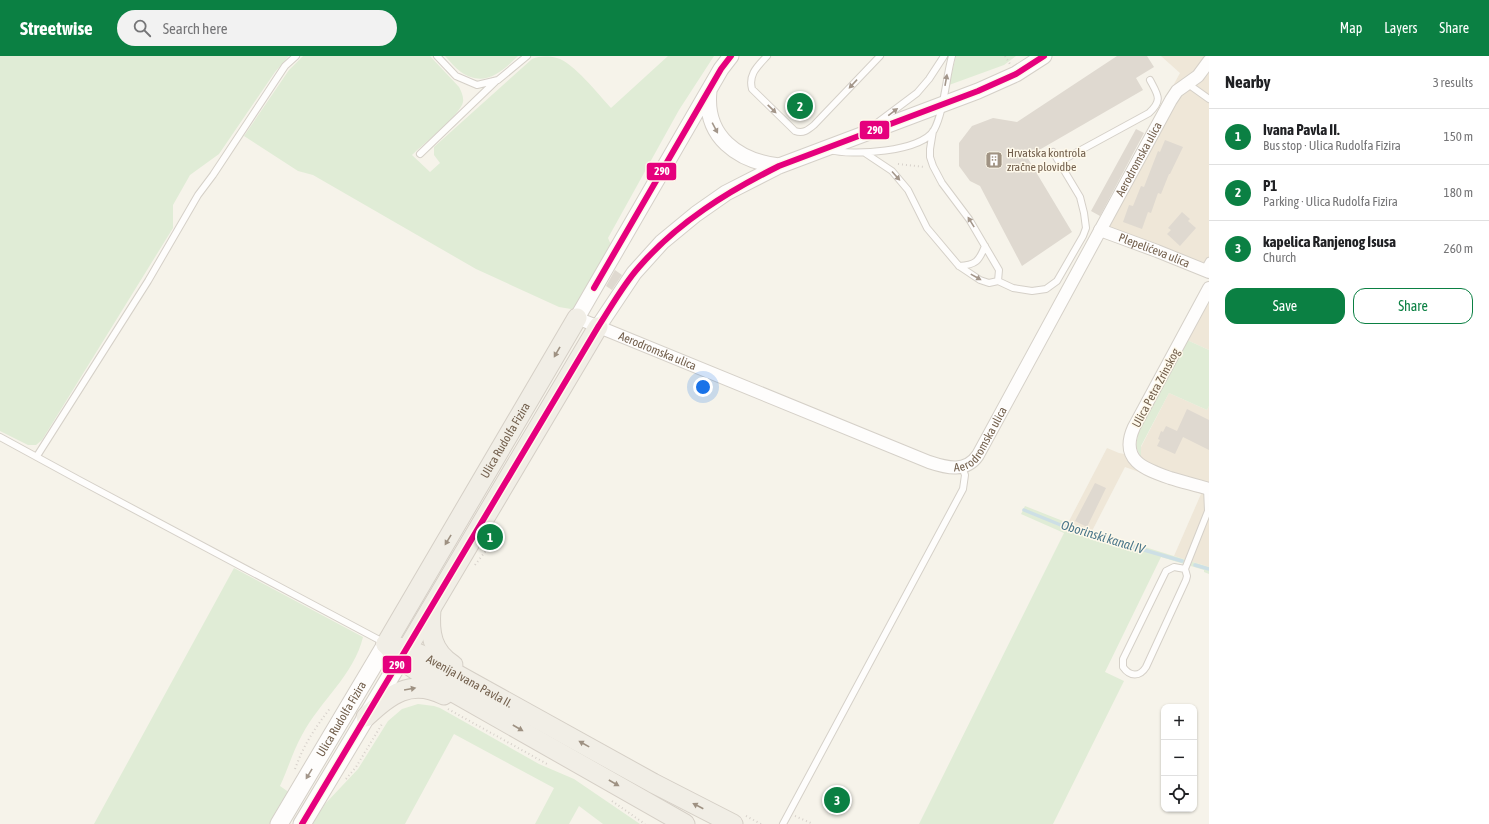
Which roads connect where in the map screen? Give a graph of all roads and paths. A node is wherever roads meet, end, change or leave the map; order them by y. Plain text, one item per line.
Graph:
1 (296, 56) edge
2 (437, 56) edge
3 (527, 56) edge
4 (731, 56) edge
5 (768, 56) edge
6 (880, 56) edge
7 (944, 56) edge
8 (952, 56) edge
9 (1044, 56) edge
10 (1209, 61) edge
11 (498, 80) junction
12 (1150, 80) dead end
13 (1188, 84) junction
14 (709, 90) junction
15 (1209, 99) edge
16 (941, 105) junction
17 (933, 131) junction
18 (861, 135) junction
19 (825, 149) junction
20 (1053, 152) dead end
21 (865, 153) junction
22 (420, 154) dead end
23 (1059, 162) junction
24 (893, 163) dead end
25 (779, 166) junction
26 (926, 167) dead end
27 (1100, 230) junction
28 (985, 246) junction
29 (959, 266) junction
30 (1207, 268) edge
31 (998, 281) junction
32 (1209, 288) edge
33 (577, 318) junction
34 (598, 327) junction
35 (0, 437) edge
36 (37, 456) junction
37 (962, 467) junction
38 (1208, 489) edge
39 (1185, 569) junction
40 (431, 608) junction
41 (386, 644) junction
42 (404, 654) junction
43 (482, 688) junction
44 (443, 706) dead end
45 (484, 709) junction
46 (375, 719) junction
47 (553, 766) dead end
48 (342, 784) dead end
49 (608, 798) dead end
50 (788, 814) junction
51 (279, 824) edge
52 (302, 824) edge
53 (645, 824) edge
54 (685, 824) edge
55 (732, 824) edge
56 (783, 824) edge
57 (813, 824) edge

1 - 36 lane
2 - 11 lane
3 - 11 lane
4 - 14 street, Ulica Rudolfa Fizira
5 - 6 lane
18 -> 7 lane
16 -> 8 lane
9 - 16 street, Ulica Rudolfa Fizira
10 - 13 street, Aerodromska ulica
11 - 22 lane
12 - 23 lane
13 - 15 lane
13 - 27 street, Aerodromska ulica
14 -> 25 street
14 - 33 street, Ulica Rudolfa Fizira
16 - 17 lane
16 - 18 street, Ulica Rudolfa Fizira
17 - 21 lane
28 -> 17 lane
18 - 19 street, Ulica Rudolfa Fizira
19 - 21 lane
19 - 25 street, Ulica Rudolfa Fizira
20 - 23 lane
21 -> 29 lane
23 - 31 lane
24 - 26 path
25 - 34 street, Ulica Rudolfa Fizira
27 - 30 street, Plepelićeva ulica
27 - 37 street, Aerodromska ulica
28 - 29 lane
28 - 31 lane
29 -> 31 lane
32 - 38 street, Ulica Petra Zrinskog
33 - 34 street, Aerodromska ulica
33 -> 41 main road, Ulica Rudolfa Fizira
34 - 37 street, Aerodromska ulica
34 - 40 main road, Ulica Rudolfa Fizira
35 - 36 lane
36 - 41 lane
37 - 50 lane
38 - 39 lane
39 - 39 lane
40 - 42 main road, Ulica Rudolfa Fizira
40 - 43 main road
41 - 42 main road, Avenija Ivana Pavla II.
41 -> 51 main road, Ulica Rudolfa Fizira
42 - 43 main road, Avenija Ivana Pavla II.
42 - 45 main road, Avenija Ivana Pavla II.
42 - 46 main road, Ulica Rudolfa Fizira
55 -> 43 main road, Avenija Ivana Pavla II.
44 - 47 path
46 -> 45 main road
45 -> 54 main road, Avenija Ivana Pavla II.
46 - 48 path
46 - 52 main road, Ulica Rudolfa Fizira
49 - 53 path
50 - 56 lane
50 - 57 path

